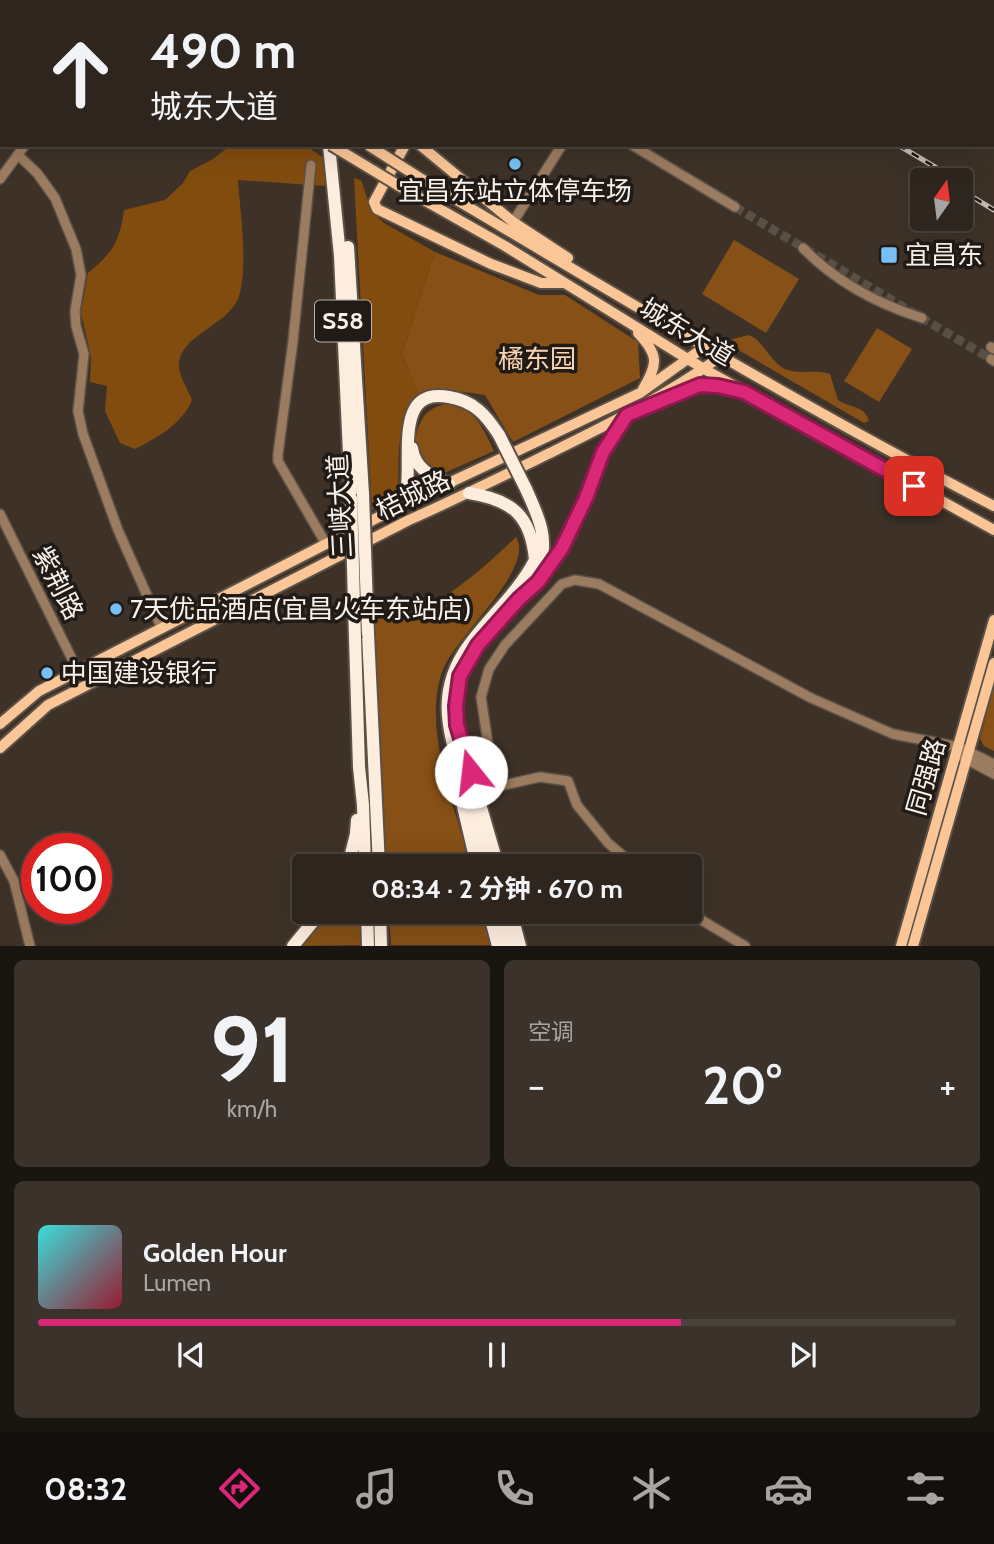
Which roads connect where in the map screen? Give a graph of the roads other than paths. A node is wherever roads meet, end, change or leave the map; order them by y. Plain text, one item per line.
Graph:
1 (24, 147) edge
2 (330, 147) edge
3 (333, 147) edge
4 (337, 147) edge
5 (371, 147) edge
6 (404, 147) edge
7 (422, 147) edge
8 (561, 147) edge
9 (635, 147) edge
10 (18, 155) junction
11 (311, 165) dead end
12 (0, 179) edge
13 (735, 207) tunnel mouth
14 (513, 222) junction
15 (803, 248) dead end
16 (563, 283) junction
17 (922, 318) dead end
18 (629, 323) junction
19 (666, 324) junction
20 (703, 348) junction
21 (720, 357) junction
22 (688, 359) junction
23 (704, 369) junction
24 (744, 392) junction
25 (640, 394) junction
26 (627, 415) junction
27 (497, 436) junction
28 (449, 484) junction
29 (524, 490) junction
30 (469, 493) junction
31 (357, 496) junction
32 (402, 505) junction
33 (994, 506) edge
34 (0, 514) edge
35 (994, 530) edge
36 (326, 544) junction
37 (535, 561) junction
38 (519, 599) junction
39 (994, 620) edge
40 (162, 629) junction
41 (361, 636) junction
42 (994, 663) edge
43 (78, 671) junction
44 (0, 724) edge
45 (447, 726) junction
46 (0, 748) edge
47 (963, 753) junction
48 (994, 764) edge
49 (359, 767) junction
50 (994, 774) edge
51 (351, 854) edge
52 (365, 854) edge
53 (378, 854) edge
54 (474, 854) edge
55 (484, 854) edge
56 (495, 854) edge
57 (621, 854) edge
58 (0, 855) edge
59 (702, 920) edge
60 (311, 924) edge
61 (367, 924) edge
62 (380, 924) edge
63 (492, 924) edge
64 (504, 924) edge
65 (514, 924) edge
66 (381, 944) edge
67 (30, 946) edge
68 (293, 946) edge
69 (368, 946) edge
70 (498, 946) edge
71 (510, 946) edge
72 (520, 946) edge
73 (745, 946) edge
74 (901, 946) edge
75 (913, 946) edge

1 - 10 street
2 - 31 highway, 三峡大道 / S58
3 - 16 main road, 城东大道, bridge
4 - 31 highway, 三峡大道 / S58
5 - 19 main road, 城东大道, bridge
6 - 16 main road
7 - 14 main road
8 - 14 street
9 - 13 street
10 - 12 street
10 - 40 street
11 - 36 street
14 - 19 main road
15 - 17 street
16 - 18 main road, 城东大道
18 - 22 main road, 城东大道
18 - 25 main road
19 - 20 main road, 城东大道
20 - 21 main road, 城东大道
20 - 22 main road, 桔城路
21 - 23 main road, 桔城路
21 - 33 main road, 城东大道
22 - 23 main road, 城东大道
22 - 25 main road, 桔城路
23 - 24 main road, 城东大道
23 - 26 main road, 桔城路
24 - 26 main road
24 - 35 main road, 城东大道
25 - 28 main road, 桔城路
26 - 30 main road, 桔城路
26 - 38 highway
27 - 28 highway
27 - 29 highway, bridge
27 - 32 highway
28 - 32 main road, 桔城路
29 - 37 highway
29 - 38 highway
30 - 37 highway
30 - 46 main road, 桔城路
31 - 41 highway, 三峡大道 / S58, bridge
32 - 36 main road, 桔城路
34 - 43 street, 紫荆路
36 - 40 main road, 桔城路
37 - 45 highway
38 - 56 highway
39 - 47 main road, 同强路
40 - 43 main road, 桔城路
41 - 49 highway, 三峡大道 / S58
41 - 53 highway, 三峡大道 / S58
42 - 47 main road, 同强路
43 - 44 main road, 桔城路
45 - 54 highway
45 - 55 highway
47 - 48 street
47 - 50 street
47 - 57 street
47 - 74 main road, 同强路
47 - 75 main road, 同强路
49 - 51 highway
49 - 52 highway, 三峡大道 / S58
58 - 67 street
59 - 73 street
60 - 68 highway
61 - 69 highway
62 - 66 highway
63 - 70 highway
64 - 71 highway
65 - 72 highway

